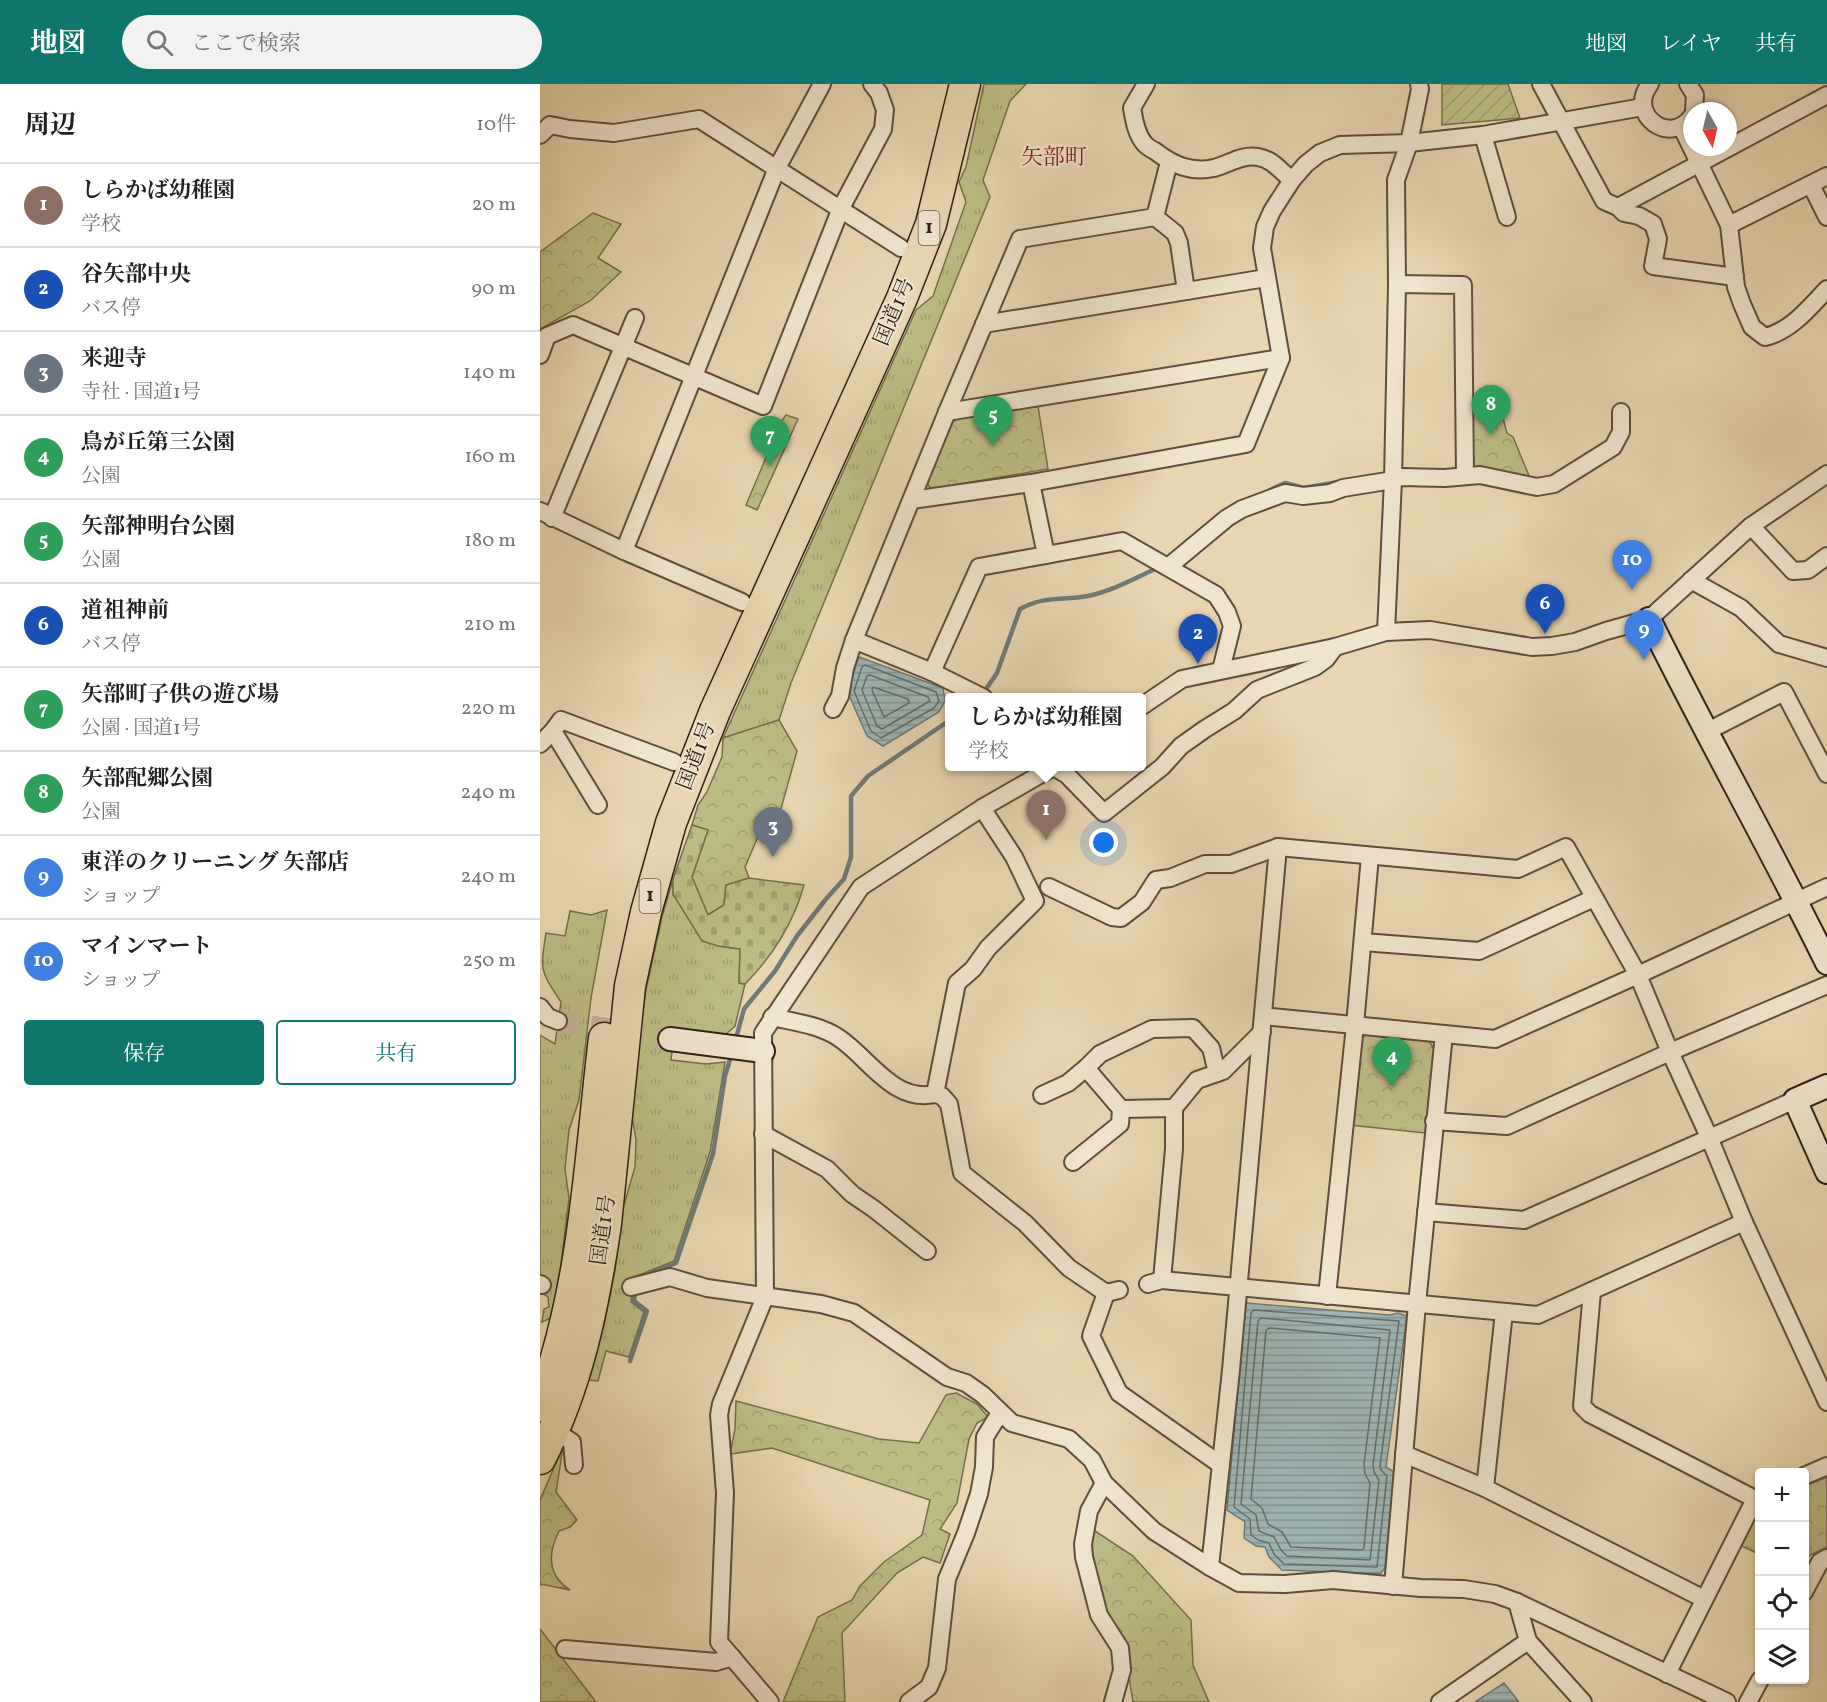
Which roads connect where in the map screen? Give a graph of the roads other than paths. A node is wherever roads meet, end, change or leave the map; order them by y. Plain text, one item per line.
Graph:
1 (822, 84) edge
2 (872, 84) edge
3 (948, 84) edge
4 (965, 84) edge
5 (1146, 84) edge
6 (1419, 84) edge
7 (1540, 84) edge
8 (1650, 84) edge
9 (1691, 85) edge
10 (1827, 94) edge
11 (1695, 102) edge
12 (1643, 107) junction
13 (1561, 122) junction
14 (1683, 122) edge
15 (540, 135) edge
16 (1483, 135) junction
17 (1409, 143) junction
18 (1698, 156) edge
19 (1169, 162) junction
20 (1700, 163) junction
21 (777, 168) junction
22 (1827, 176) edge
23 (1292, 180) junction
24 (1811, 185) junction
25 (1618, 207) junction
26 (841, 208) junction
27 (1155, 217) junction
28 (1507, 217) dead end
29 (1827, 217) edge
30 (1729, 225) junction
31 (901, 248) junction
32 (1736, 277) junction
33 (1266, 278) junction
34 (1397, 284) junction
35 (1186, 291) junction
36 (1824, 299) edge
37 (635, 318) dead end
38 (984, 324) junction
39 (624, 345) junction
40 (540, 355) edge
41 (1281, 358) junction
42 (693, 375) junction
43 (947, 412) junction
44 (1621, 412) dead end
45 (1827, 474) edge
46 (1465, 476) junction
47 (1393, 480) junction
48 (1031, 483) junction
49 (912, 500) junction
50 (546, 514) edge
51 (1751, 526) junction
52 (624, 550) junction
53 (1046, 555) junction
54 (1827, 556) edge
55 (1168, 567) junction
56 (1691, 580) junction
57 (742, 602) junction
58 (1649, 619) junction
59 (1386, 632) junction
60 (854, 640) junction
61 (1335, 647) junction
62 (1827, 658) edge
63 (1221, 670) junction
64 (932, 672) junction
65 (975, 693) edge
66 (1146, 703) edge
67 (833, 709) dead end
68 (553, 731) junction
69 (1706, 732) junction
70 (540, 744) edge
71 (674, 762) junction
72 (1047, 771) edge
73 (1060, 771) edge
74 (1827, 774) edge
75 (598, 805) dead end
76 (982, 808) junction
77 (1278, 847) junction
78 (1370, 856) junction
79 (1048, 887) dead end
80 (1827, 887) edge
81 (1594, 898) junction
82 (1797, 902) junction
83 (1363, 942) junction
84 (1827, 963) edge
85 (1638, 975) junction
86 (1827, 985) edge
87 (540, 1007) edge
88 (772, 1017) junction
89 (558, 1021) tunnel mouth
90 (1262, 1024) junction
91 (1355, 1025) junction
92 (1444, 1034) junction
93 (670, 1039) tunnel mouth
94 (763, 1051) junction
95 (1670, 1052) junction
96 (1086, 1068) junction
97 (1217, 1073) junction
98 (1827, 1086) edge
99 (935, 1094) junction
100 (1042, 1095) dead end
101 (1795, 1100) junction
102 (1174, 1108) junction
103 (1121, 1109) junction
104 (1434, 1121) junction
105 (763, 1134) junction
106 (1709, 1137) junction
107 (1073, 1162) dead end
108 (1827, 1172) edge
109 (1426, 1212) junction
110 (1744, 1222) junction
111 (927, 1251) dead end
112 (631, 1287) dead end
113 (1238, 1287) junction
114 (1592, 1291) junction
115 (1327, 1296) junction
116 (765, 1297) junction
117 (1417, 1304) junction
118 (1504, 1312) junction
119 (1827, 1402) edge
120 (1000, 1413) junction
121 (547, 1418) edge
122 (1404, 1454) junction
123 (540, 1459) edge
124 (574, 1465) dead end
125 (1221, 1465) junction
126 (1827, 1466) edge
127 (1809, 1474) edge
128 (1104, 1483) junction
129 (1485, 1488) junction
130 (1755, 1497) edge
131 (1755, 1502) edge
132 (1827, 1558) edge
133 (1210, 1567) junction
134 (1809, 1583) edge
135 (1393, 1586) junction
136 (1704, 1599) junction
137 (1517, 1602) junction
138 (1528, 1641) junction
139 (565, 1649) dead end
140 (732, 1657) junction
141 (1667, 1674) junction
142 (1758, 1684) edge
143 (770, 1702) edge
144 (909, 1702) edge
145 (1113, 1702) edge
146 (1440, 1702) edge
147 (1583, 1702) edge
148 (1727, 1702) edge
149 (1748, 1702) edge

1 - 21 street
2 - 26 street
3 - 31 highway, 国道1号 / 1
4 - 121 highway, 国道1号 / 1
5 - 19 street
6 - 17 street
7 - 13 street
8 - 12 street
9 - 11 street
10 - 20 street
12 - 13 street
12 - 14 street
13 - 16 street
13 - 25 street
15 - 21 street
16 - 17 street
16 - 28 street
17 - 23 street
17 - 34 street
18 - 20 street
19 - 23 street
19 - 27 street
20 - 25 street
20 - 30 street
21 - 26 street
21 - 42 street
22 - 24 street
23 - 33 street
24 - 29 street
24 - 30 street
25 - 32 street
26 - 31 street
26 - 42 street
27 - 35 street
27 - 38 street
30 - 32 street
31 - 57 highway, 国道1号 / 1
32 - 36 street
33 - 35 street
33 - 41 street
34 - 46 street
34 - 47 street
35 - 38 street
37 - 39 street
38 - 43 street
39 - 40 street
39 - 42 street
39 - 50 street
41 - 43 street
41 - 48 street
42 - 52 street
43 - 49 street
44 - 46 street
45 - 51 street
46 - 47 street
47 - 55 street
47 - 59 street
48 - 49 street
48 - 53 street
49 - 60 street
50 - 52 street
51 - 54 street
51 - 56 street
52 - 57 street
53 - 55 street
53 - 64 street
55 - 63 street
56 - 58 street
56 - 62 street
57 - 71 highway, 国道1号 / 1
58 - 59 street
58 - 69 street
59 - 61 street
60 - 64 street
60 - 67 street
61 - 63 street
61 - 73 street
63 - 66 street
64 - 65 street
68 - 70 street
68 - 71 street
68 - 75 street
69 - 74 street
69 - 82 street
71 - 121 highway, 国道1号 / 1
72 - 76 street
76 - 88 street
76 - 99 street
77 - 78 street
77 - 79 street
77 - 90 street
78 - 81 street
78 - 83 street
80 - 82 street
81 - 83 street
81 - 85 street
82 - 84 street
82 - 85 street
83 - 91 street
85 - 92 street
85 - 95 street
86 - 95 street
87 - 89 street
88 - 94 street
88 - 99 street
90 - 91 street
90 - 97 street
90 - 113 street
91 - 92 street
91 - 115 street
92 - 104 street
93 - 94 street
94 - 105 street
95 - 104 street
95 - 106 street
96 - 97 street
96 - 100 street
96 - 103 street
97 - 102 street
98 - 101 street
99 - 125 street
101 - 106 street
101 - 108 street
102 - 103 street
102 - 113 street
103 - 107 street
104 - 109 street
105 - 111 street
105 - 116 street
106 - 109 street
106 - 110 street
109 - 117 street
110 - 114 street
110 - 119 street
112 - 116 street
113 - 115 street
113 - 125 street
114 - 118 street
114 - 130 street
115 - 117 street
116 - 120 street
116 - 140 street
117 - 118 street
117 - 122 street
118 - 129 street
120 - 128 street
120 - 144 street
121 - 123 highway, 国道1号 / 1
121 - 124 street
122 - 129 street
122 - 135 street
125 - 133 street
126 - 127 street
128 - 133 street
128 - 145 street
129 - 136 street
131 - 136 street
132 - 134 street
133 - 135 street
135 - 137 street
136 - 141 street
137 - 138 street
137 - 141 street
138 - 146 street
138 - 147 street
139 - 140 street
140 - 143 street
141 - 148 street
142 - 149 street

